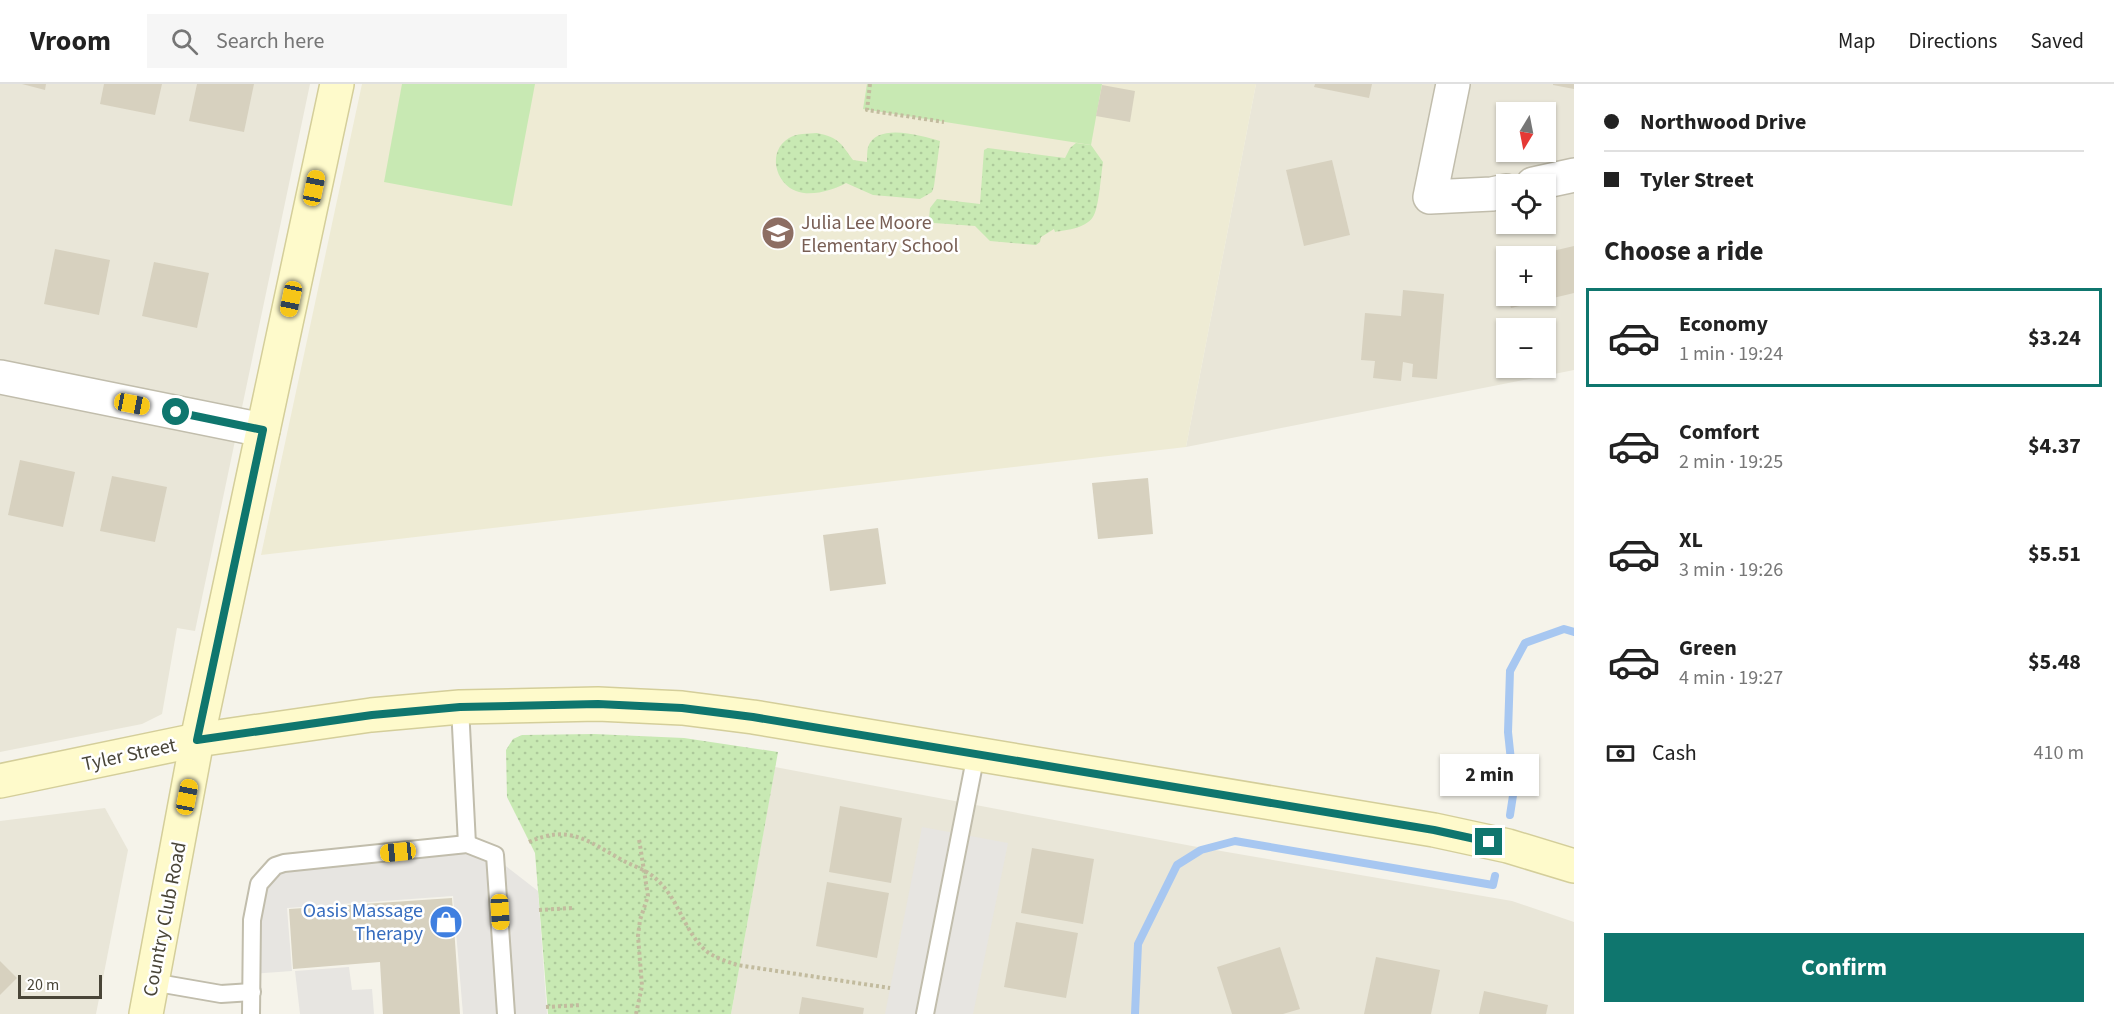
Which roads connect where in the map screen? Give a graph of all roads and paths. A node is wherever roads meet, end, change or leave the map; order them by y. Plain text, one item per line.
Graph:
1 (337, 84) edge
2 (870, 84) edge
3 (1453, 84) edge
4 (944, 122) dead end
5 (1574, 175) edge
6 (1556, 179) edge
7 (1496, 193) edge
8 (0, 377) edge
9 (263, 430) junction
10 (460, 707) junction
11 (197, 740) junction
12 (976, 754) junction
13 (0, 781) edge
14 (639, 839) dead end
15 (529, 842) dead end
16 (467, 844) junction
17 (1574, 866) edge
18 (643, 868) junction
19 (572, 908) dead end
20 (539, 910) dead end
21 (152, 982) junction
22 (890, 988) dead end
23 (252, 992) junction
24 (582, 1005) dead end
25 (546, 1007) dead end
26 (146, 1014) edge
27 (252, 1014) edge
28 (506, 1014) edge
29 (636, 1014) edge
30 (925, 1014) edge

1 - 9 street, Country Club Road
2 - 4 path
3 - 7 street
5 - 6 street
8 - 9 street
9 - 11 street, Country Club Road
10 - 11 street, Tyler Street
10 - 12 street, Tyler Street
10 - 16 lane
11 - 13 street, Tyler Street
11 - 21 street, Country Club Road
12 - 17 street, Tyler Street
12 - 30 lane
14 - 18 path
15 - 18 path
16 - 23 lane
16 - 28 lane
18 - 22 path
18 - 29 path
19 - 20 path
21 - 23 lane
21 - 26 street, Country Club Road
23 - 27 lane
24 - 25 path

